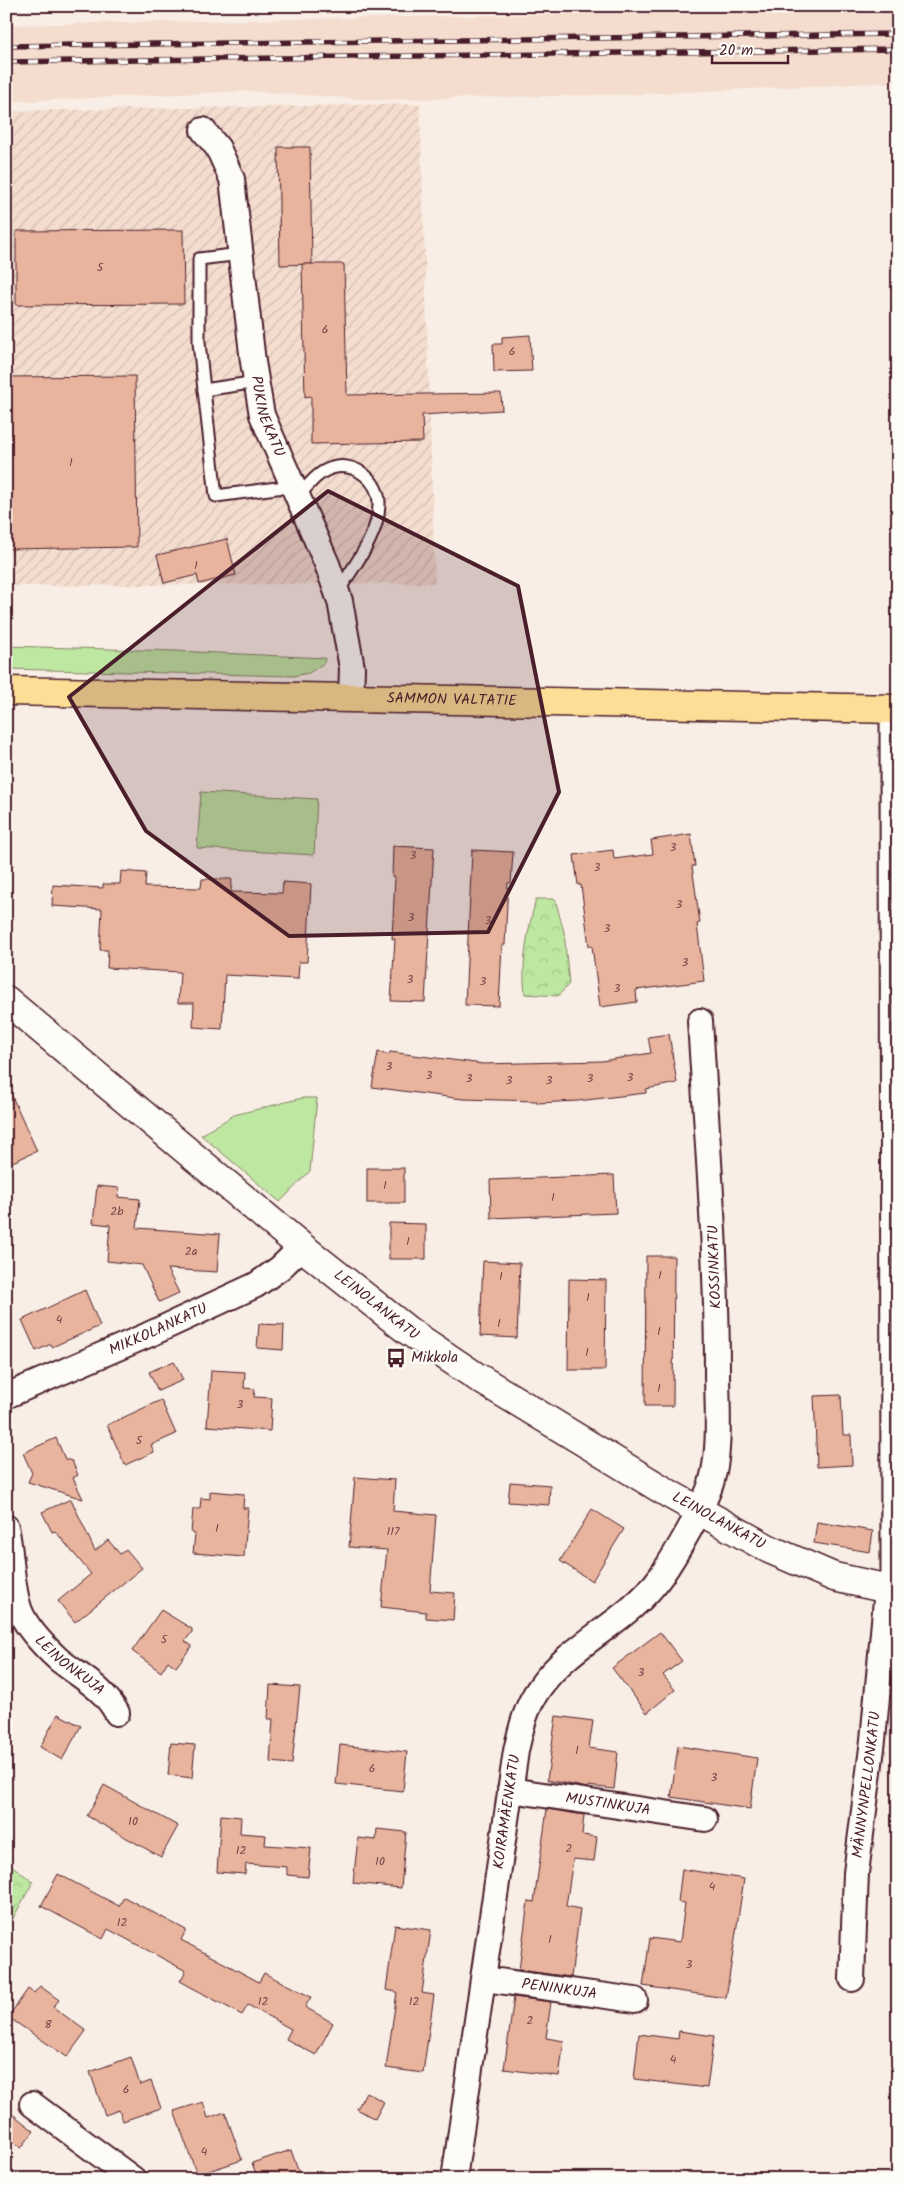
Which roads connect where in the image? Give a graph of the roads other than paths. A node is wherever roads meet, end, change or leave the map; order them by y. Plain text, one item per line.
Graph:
1 (203, 130) dead end
2 (241, 254) junction
3 (257, 382) junction
4 (204, 390) junction
5 (295, 492) junction
6 (337, 593) junction
7 (6, 691) edge
8 (352, 698) junction
9 (892, 708) edge
10 (6, 1000) edge
11 (700, 1022) dead end
12 (302, 1247) junction
13 (892, 1259) edge
14 (6, 1396) edge
15 (698, 1510) junction
16 (6, 1527) edge
17 (892, 1590) edge
18 (117, 1713) dead end
19 (510, 1790) junction
20 (705, 1819) dead end
21 (484, 1978) junction
22 (852, 1979) dead end
23 (634, 2000) dead end
24 (32, 2104) dead end
25 (133, 2179) edge
26 (454, 2179) edge

1 - 2 street, PUKINEKATU
2 - 3 street, PUKINEKATU
2 - 4 lane
3 - 4 lane
3 - 5 street, PUKINEKATU
4 - 5 lane
5 - 6 street, PUKINEKATU
5 - 6 lane
6 - 8 street, PUKINEKATU
7 - 8 main road, SAMMON VALTATIE
8 - 9 main road, SAMMON VALTATIE
9 - 13 lane
10 - 12 street, LEINOLANKATU
11 - 15 street, KOSSINKATU
12 - 14 street, MIKKOLANKATU
12 - 15 street, LEINOLANKATU
13 - 17 lane
15 - 17 street, LEINOLANKATU
15 - 19 street, KOIRAMÄENKATU
16 - 18 street, LEINONKUJA
17 - 22 street, MÄNNYNPELLONKATU
19 - 20 street, MUSTINKUJA
19 - 21 street, KOIRAMÄENKATU
21 - 23 street, PENINKUJA
21 - 26 street, KOIRAMÄENKATU
24 - 25 street

